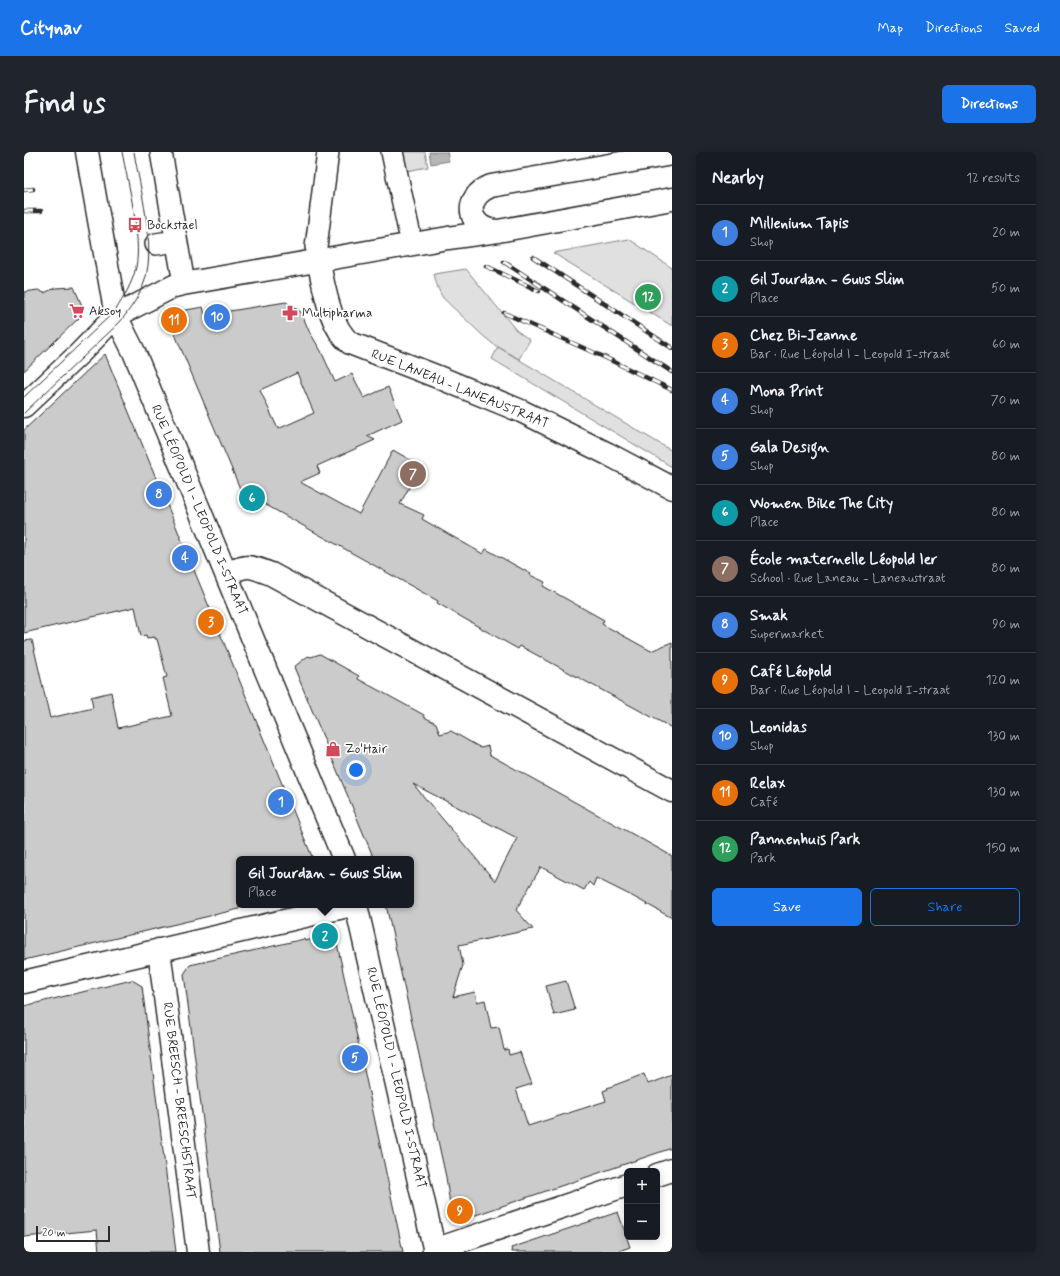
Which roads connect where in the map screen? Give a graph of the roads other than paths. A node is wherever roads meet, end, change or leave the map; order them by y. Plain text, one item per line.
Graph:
1 (87, 152) edge
2 (161, 152) edge
3 (328, 152) edge
4 (392, 152) edge
5 (672, 154) edge
6 (672, 199) edge
7 (158, 212) dead end
8 (409, 231) dead end
9 (498, 231) junction
10 (165, 243) junction
11 (317, 254) junction
12 (182, 272) dead end
13 (124, 317) junction
14 (24, 406) edge
15 (672, 488) edge
16 (226, 573) junction
17 (672, 791) edge
18 (343, 856) edge
19 (339, 908) edge
20 (357, 908) edge
21 (159, 950) junction
22 (24, 982) edge
23 (672, 1170) edge
24 (660, 1174) edge
25 (624, 1186) edge
26 (434, 1251) edge
27 (198, 1252) edge

1 - 13 street, RUE LÉOPOLD I - LEOPOLD I-STRAAT
2 - 10 street
3 - 11 street
4 - 8 street
5 - 9 street
6 - 9 street
7 - 10 street
9 - 11 street
10 - 12 street
11 - 13 street
11 - 15 street, RUE LANEAU - LANEAUSTRAAT
13 - 14 street
13 - 16 street, RUE LÉOPOLD I - LEOPOLD I-STRAAT
16 - 17 street
16 - 18 street, RUE LÉOPOLD I - LEOPOLD I-STRAAT
19 - 21 street
20 - 26 street, RUE LÉOPOLD I - LEOPOLD I-STRAAT
21 - 22 street
21 - 27 street, RUE BREESCH - BREESCHSTRAAT
23 - 24 street
25 - 26 street

